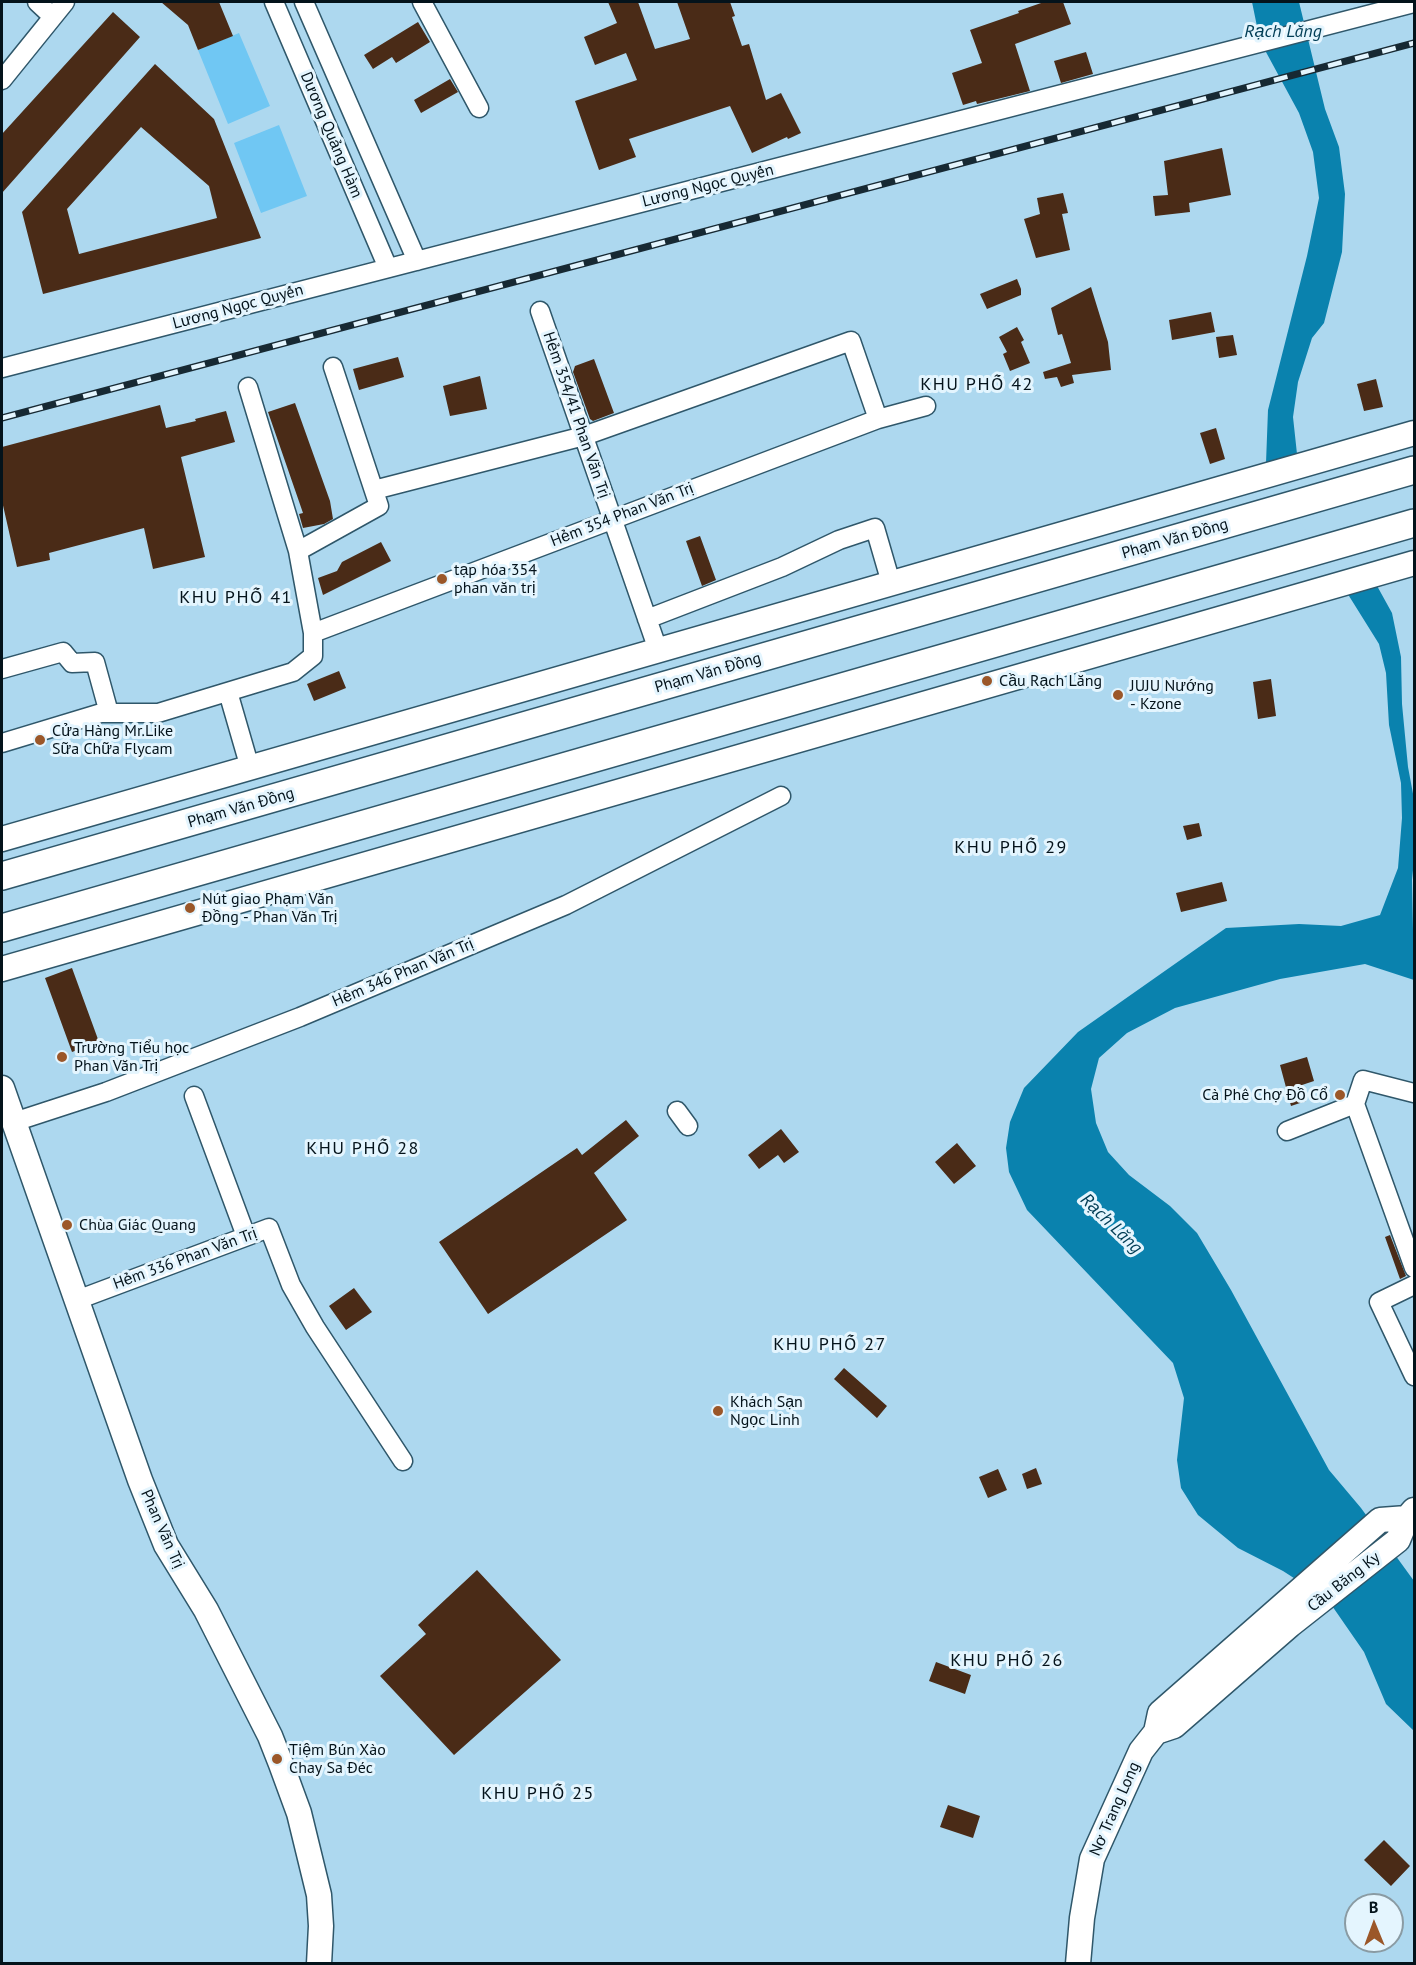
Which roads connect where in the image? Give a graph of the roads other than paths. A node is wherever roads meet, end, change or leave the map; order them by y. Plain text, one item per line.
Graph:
1 (37, 2) edge
2 (65, 2) edge
3 (274, 2) edge
4 (304, 2) edge
5 (422, 2) edge
6 (1414, 3) edge
7 (52, 16) junction
8 (2, 80) edge
9 (479, 108) dead end
10 (417, 261) junction
11 (388, 268) junction
12 (540, 311) dead end
13 (333, 366) dead end
14 (2, 368) edge
15 (248, 387) dead end
16 (926, 406) dead end
17 (878, 419) junction
18 (1414, 433) edge
19 (584, 436) junction
20 (1414, 470) edge
21 (374, 490) junction
22 (612, 518) junction
23 (1414, 523) edge
24 (298, 551) junction
25 (1414, 563) edge
26 (891, 583) junction
27 (898, 618) junction
28 (647, 620) junction
29 (313, 633) junction
30 (658, 650) junction
31 (2, 669) edge
32 (228, 692) junction
33 (109, 713) junction
34 (2, 739) edge
35 (250, 768) junction
36 (196, 783) junction
37 (781, 796) dead end
38 (208, 817) junction
39 (2, 839) edge
40 (2, 876) edge
41 (2, 928) edge
42 (2, 969) edge
43 (2, 1088) edge
44 (1414, 1093) edge
45 (194, 1096) dead end
46 (1355, 1104) junction
47 (14, 1122) junction
48 (1287, 1131) dead end
49 (246, 1236) junction
50 (1414, 1268) edge
51 (1414, 1285) edge
52 (77, 1300) junction
53 (1414, 1376) edge
54 (403, 1461) dead end
55 (1407, 1523) edge
56 (1285, 1616) junction
57 (319, 1964) edge
58 (1078, 1964) edge

1 - 7 street
2 - 7 street
3 - 11 street, Dương Quảng Hàm
4 - 10 street, Dương Quảng Hàm
5 - 9 street
6 - 10 street, Lương Ngọc Quyến
7 - 8 street
10 - 11 street, Lương Ngọc Quyến
11 - 14 street, Lương Ngọc Quyến
12 - 19 street, Hẻm 354/41 Phan Văn Trị
13 - 21 street
15 - 24 street
16 - 17 street, Hẻm 354 Phan Văn Trị
17 - 19 street
17 - 22 street, Hẻm 354 Phan Văn Trị
18 - 26 main road
19 - 21 street
19 - 22 street, Hẻm 354/41 Phan Văn Trị
20 - 27 highway, Phạm Văn Đồng
21 - 24 street
22 - 28 street, Hẻm 354/41 Phan Văn Trị
22 - 29 street, Hẻm 354 Phan Văn Trị
23 - 41 highway
24 - 29 street
25 - 42 main road
26 - 27 main road
26 - 28 street
26 - 30 main road
27 - 38 highway, Phạm Văn Đồng
28 - 30 street, Hẻm 354/41 Phan Văn Trị
29 - 32 street
30 - 35 main road
31 - 33 street
32 - 33 street
32 - 35 street
33 - 34 street
35 - 36 main road
36 - 38 main road
36 - 39 main road
37 - 47 street, Hẻm 346 Phan Văn Trị
38 - 40 highway, Phạm Văn Đồng
43 - 47 main road, Phan Văn Trị
44 - 46 street
45 - 49 street
46 - 48 street
46 - 50 street
47 - 52 main road, Phan Văn Trị
49 - 52 street, Hẻm 336 Phan Văn Trị
49 - 54 street, Hẻm 336 Phan Văn Trị
51 - 53 street
52 - 57 main road, Phan Văn Trị
55 - 56 main road, Cầu Băng Ky
55 - 56 main road, Cầu Băng Ky
56 - 58 main road, Nơ Trang Long

